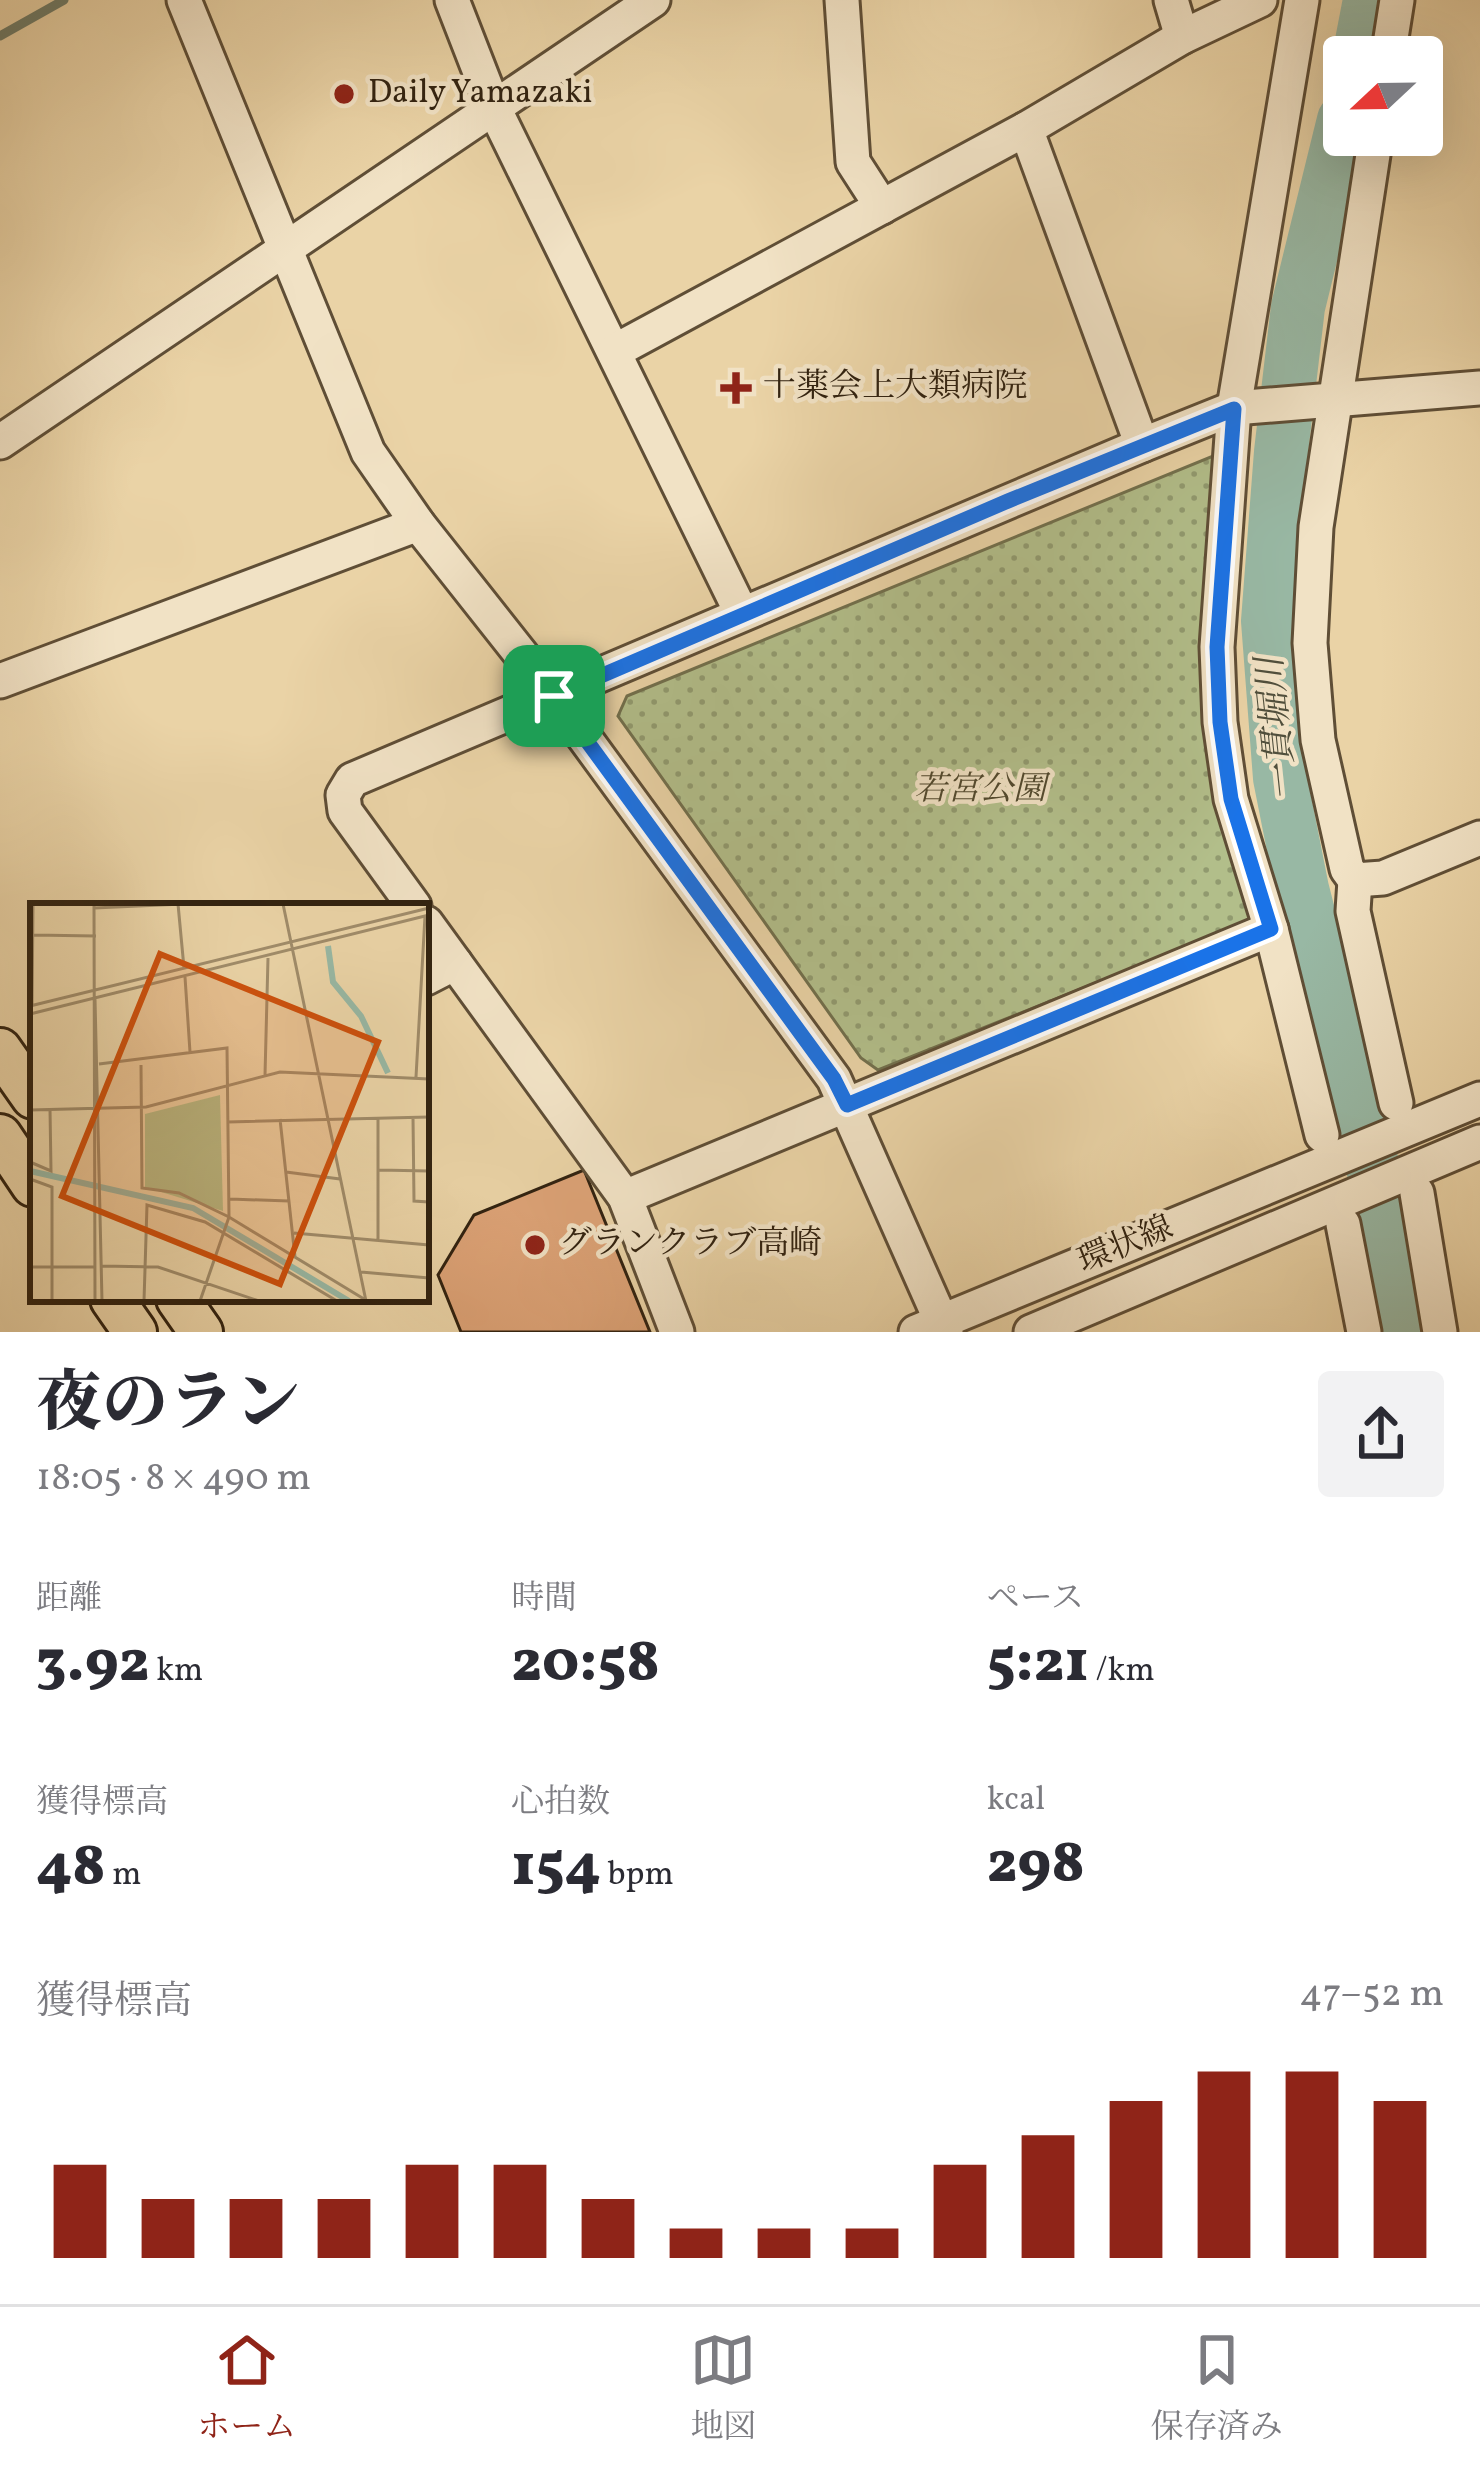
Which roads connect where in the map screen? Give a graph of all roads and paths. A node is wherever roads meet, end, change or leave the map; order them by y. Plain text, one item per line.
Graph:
1 (184, 0) edge
2 (452, 0) edge
3 (653, 0) edge
4 (842, 0) edge
5 (1171, 0) edge
6 (1260, 0) edge
7 (1302, 0) edge
8 (1397, 0) edge
9 (1391, 36) edge
10 (1182, 37) junction
11 (494, 109) junction
12 (1026, 129) junction
13 (1373, 156) edge
14 (882, 207) junction
15 (287, 250) junction
16 (615, 351) junction
17 (1480, 388) edge
18 (1334, 400) junction
19 (1234, 409) junction
20 (0, 442) edge
21 (1142, 445) junction
22 (418, 524) junction
23 (742, 614) junction
24 (0, 681) edge
25 (554, 696) junction
26 (1480, 838) edge
27 (1355, 880) junction
28 (412, 903) edge
29 (1271, 929) junction
30 (429, 932) edge
31 (441, 970) edge
32 (0, 1050) edge
33 (30, 1093) edge
34 (1480, 1099) edge
35 (847, 1105) junction
36 (1397, 1119) junction
37 (0, 1136) edge
38 (1480, 1142) edge
39 (1328, 1148) junction
40 (1412, 1183) junction
41 (20, 1184) edge
42 (625, 1197) junction
43 (1344, 1212) junction
44 (114, 1302) edge
45 (180, 1302) edge
46 (935, 1328) edge
47 (135, 1332) edge
48 (201, 1332) edge
49 (677, 1332) edge
50 (1031, 1332) edge
51 (1364, 1332) edge
52 (1440, 1332) edge

1 - 15 street
2 - 11 street
3 - 11 street
4 - 14 street
5 - 10 street
6 - 10 street
7 - 19 street
8 - 9 street
10 - 12 street
11 - 15 street
11 - 16 street
12 - 14 street
12 - 21 street
13 - 18 street
14 - 16 street
15 - 20 street
15 - 22 street
16 - 23 street
17 - 18 street
18 - 19 street
18 - 27 street
19 - 21 street
19 - 29 street
21 - 23 street
22 - 24 street
22 - 25 street
23 - 25 street
25 - 28 street
25 - 35 street
26 - 27 street
27 - 36 street
29 - 35 street
29 - 39 street
30 - 31 street
31 - 42 street
32 - 33 main road
34 - 36 street
35 - 42 street
35 - 46 street
36 - 39 street, 環状線
37 - 41 main road
38 - 40 street
39 - 46 street, 環状線
40 - 43 street, 環状線
40 - 52 street
42 - 49 street
43 - 50 street, 環状線
43 - 51 street
44 - 47 main road
45 - 48 main road

